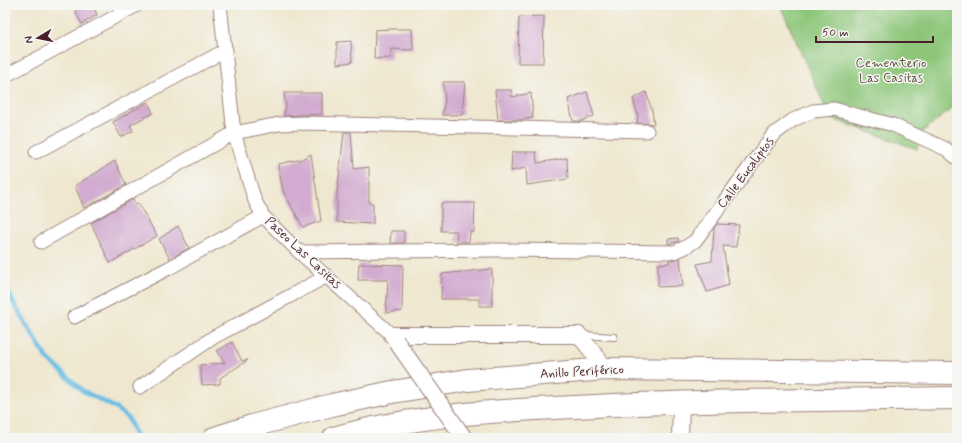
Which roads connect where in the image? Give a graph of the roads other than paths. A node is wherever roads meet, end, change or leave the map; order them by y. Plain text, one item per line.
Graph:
1 (137, 5) edge
2 (220, 5) edge
3 (226, 50) junction
4 (5, 76) edge
5 (647, 131) dead end
6 (234, 133) junction
7 (36, 152) dead end
8 (957, 158) edge
9 (263, 216) junction
10 (41, 242) dead end
11 (300, 252) junction
12 (327, 276) junction
13 (74, 317) dead end
14 (579, 335) junction
15 (614, 337) dead end
16 (394, 338) junction
17 (606, 369) junction
18 (957, 373) edge
19 (140, 387) dead end
20 (957, 398) edge
21 (681, 402) junction
22 (366, 434) edge
23 (215, 438) edge
24 (334, 438) edge
25 (464, 438) edge
26 (680, 438) edge

1 - 4 street
2 - 3 street, Paseo Las Casitas
3 - 6 street, Paseo Las Casitas
3 - 7 street
5 - 6 street
6 - 9 street, Paseo Las Casitas
6 - 10 street
8 - 11 street, Calle Eucaliptos
9 - 11 street, Paseo Las Casitas
9 - 13 street
11 - 12 street, Paseo Las Casitas
12 - 16 street, Paseo Las Casitas
12 - 19 street
14 - 15 lane
14 - 16 street
14 - 17 street
16 - 25 street, Paseo Las Casitas, bridge
17 - 18 highway, Anillo Periférico
17 - 23 highway, Anillo Periférico
20 - 21 highway
21 - 22 highway
21 - 26 street
22 - 24 highway

